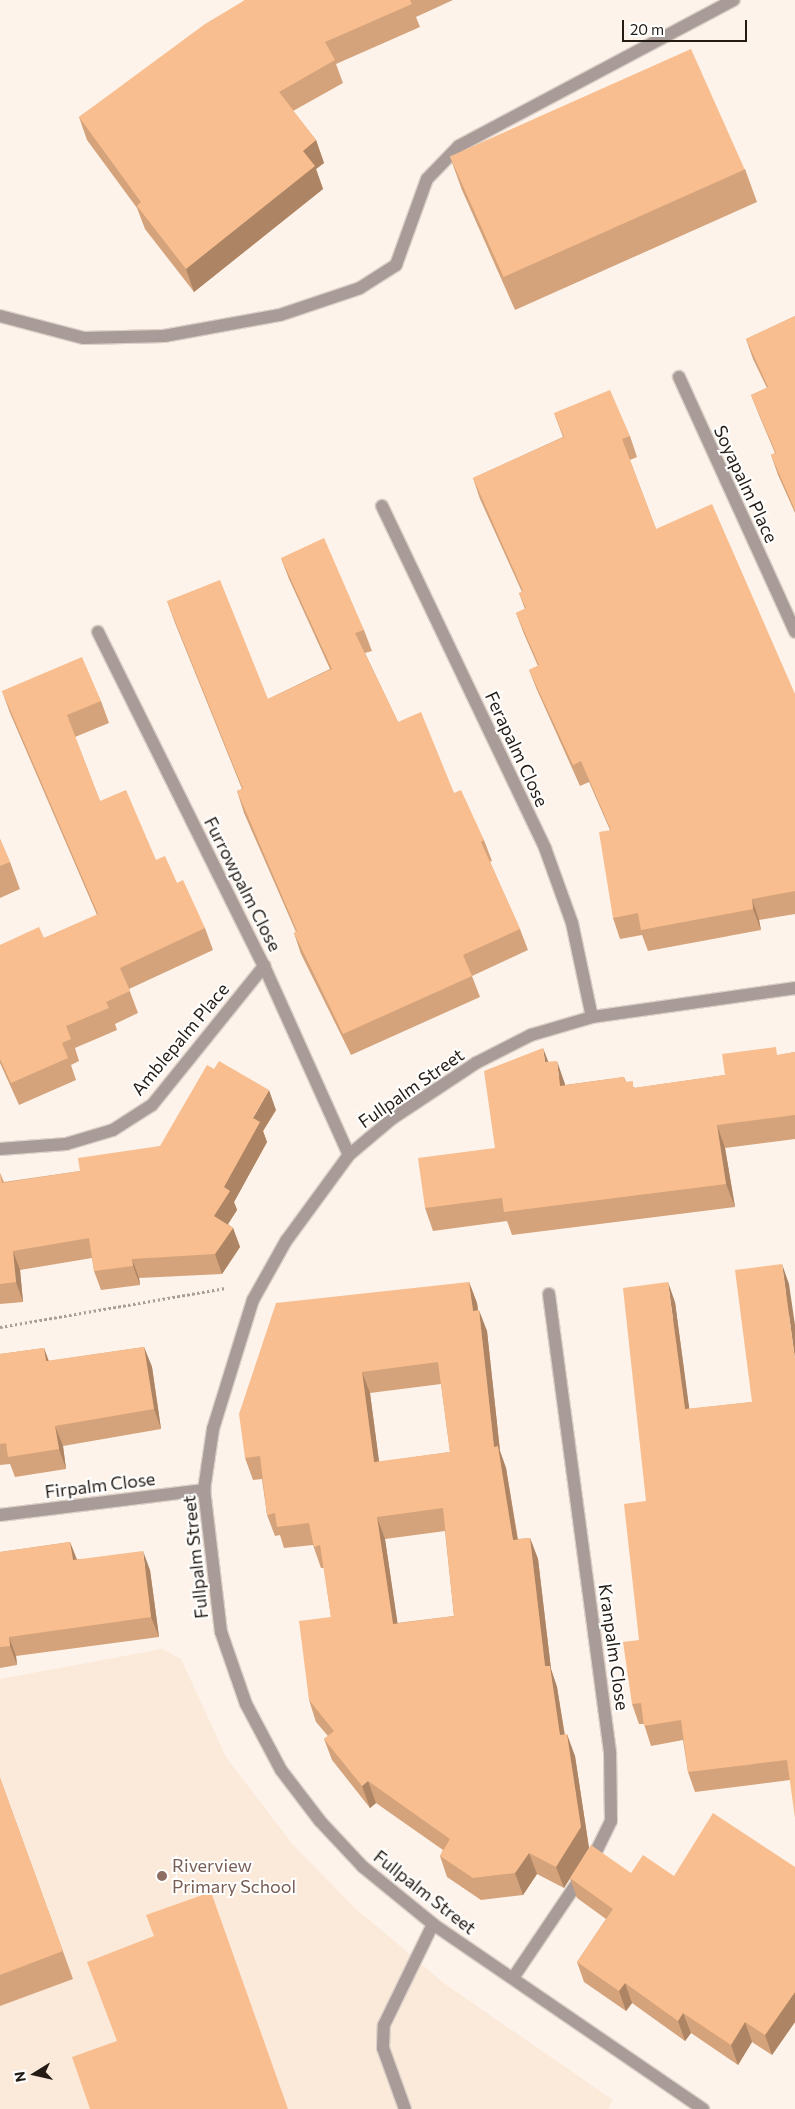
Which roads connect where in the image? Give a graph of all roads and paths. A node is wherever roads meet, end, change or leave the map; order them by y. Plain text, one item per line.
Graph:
1 (734, 0) edge
2 (0, 316) edge
3 (679, 377) dead end
4 (382, 506) dead end
5 (98, 632) dead end
6 (795, 632) edge
7 (264, 966) junction
8 (795, 988) edge
9 (592, 1016) junction
10 (0, 1149) edge
11 (349, 1156) junction
12 (264, 1281) junction
13 (549, 1294) dead end
14 (0, 1327) edge
15 (204, 1490) junction
16 (0, 1516) edge
17 (433, 1924) junction
18 (513, 1978) junction
19 (404, 2109) edge
20 (703, 2109) edge

1 - 2 street
3 - 6 street, Soyapalm Place
4 - 9 street, Ferapalm Close
5 - 7 street, Furrowpalm Close
7 - 10 street, Amblepalm Place
7 - 11 street, Furrowpalm Close
8 - 9 street, Fullpalm Street
9 - 11 street, Fullpalm Street
11 - 12 street, Fullpalm Street
12 - 14 path
12 - 15 street, Fullpalm Street
13 - 18 street, Kranpalm Close
15 - 16 street, Firpalm Close
15 - 17 street, Fullpalm Street
17 - 18 street, Fullpalm Street
17 - 19 street
18 - 20 street, Fullpalm Street

